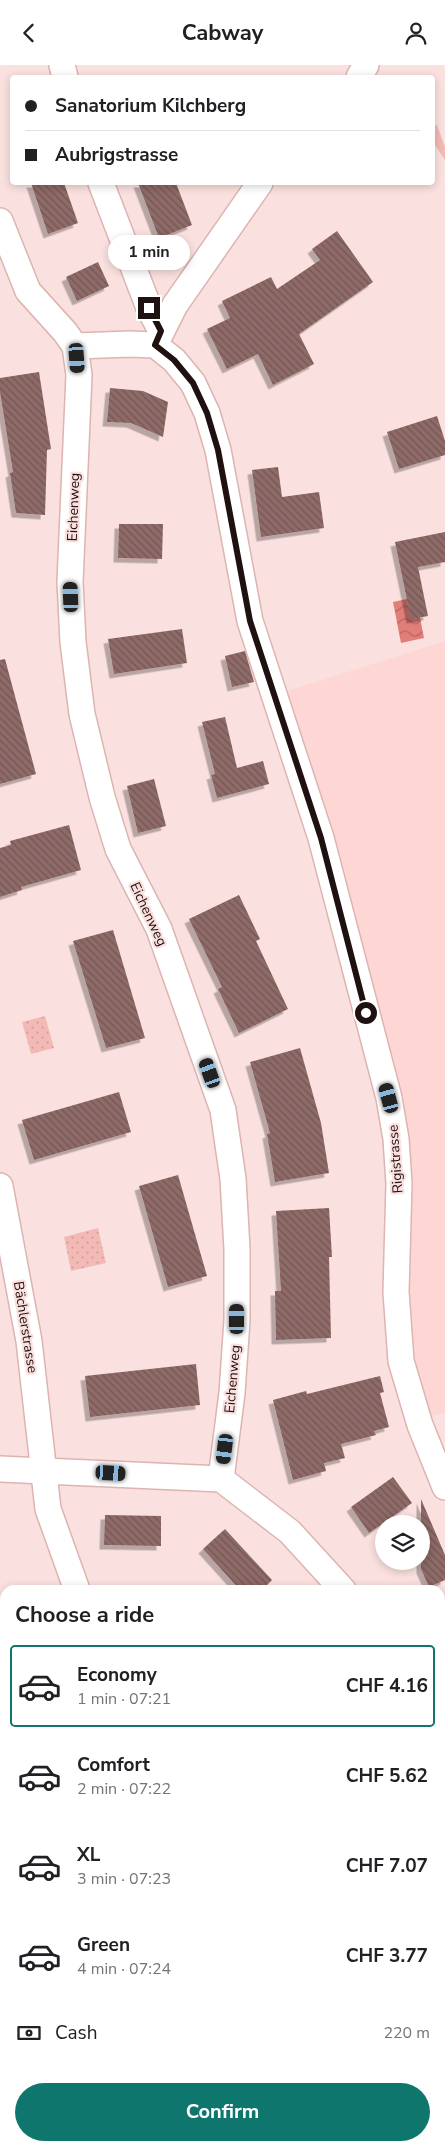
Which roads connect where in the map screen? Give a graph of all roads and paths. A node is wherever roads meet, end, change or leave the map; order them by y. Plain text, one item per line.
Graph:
1 (102, 185) edge
2 (259, 185) edge
3 (0, 221) edge
4 (158, 338) junction
5 (75, 347) junction
6 (0, 1186) edge
7 (0, 1469) edge
8 (42, 1470) junction
9 (221, 1479) junction
10 (445, 1487) edge
11 (75, 1585) edge
12 (338, 1585) edge

1 - 4 street
2 - 4 street
3 - 5 street
4 - 5 street
4 - 10 street, Rigistrasse
5 - 9 street, Eichenweg
6 - 8 street, Bächlerstrasse
7 - 8 street
8 - 9 street
8 - 11 street, Bächlerstrasse
9 - 12 street

